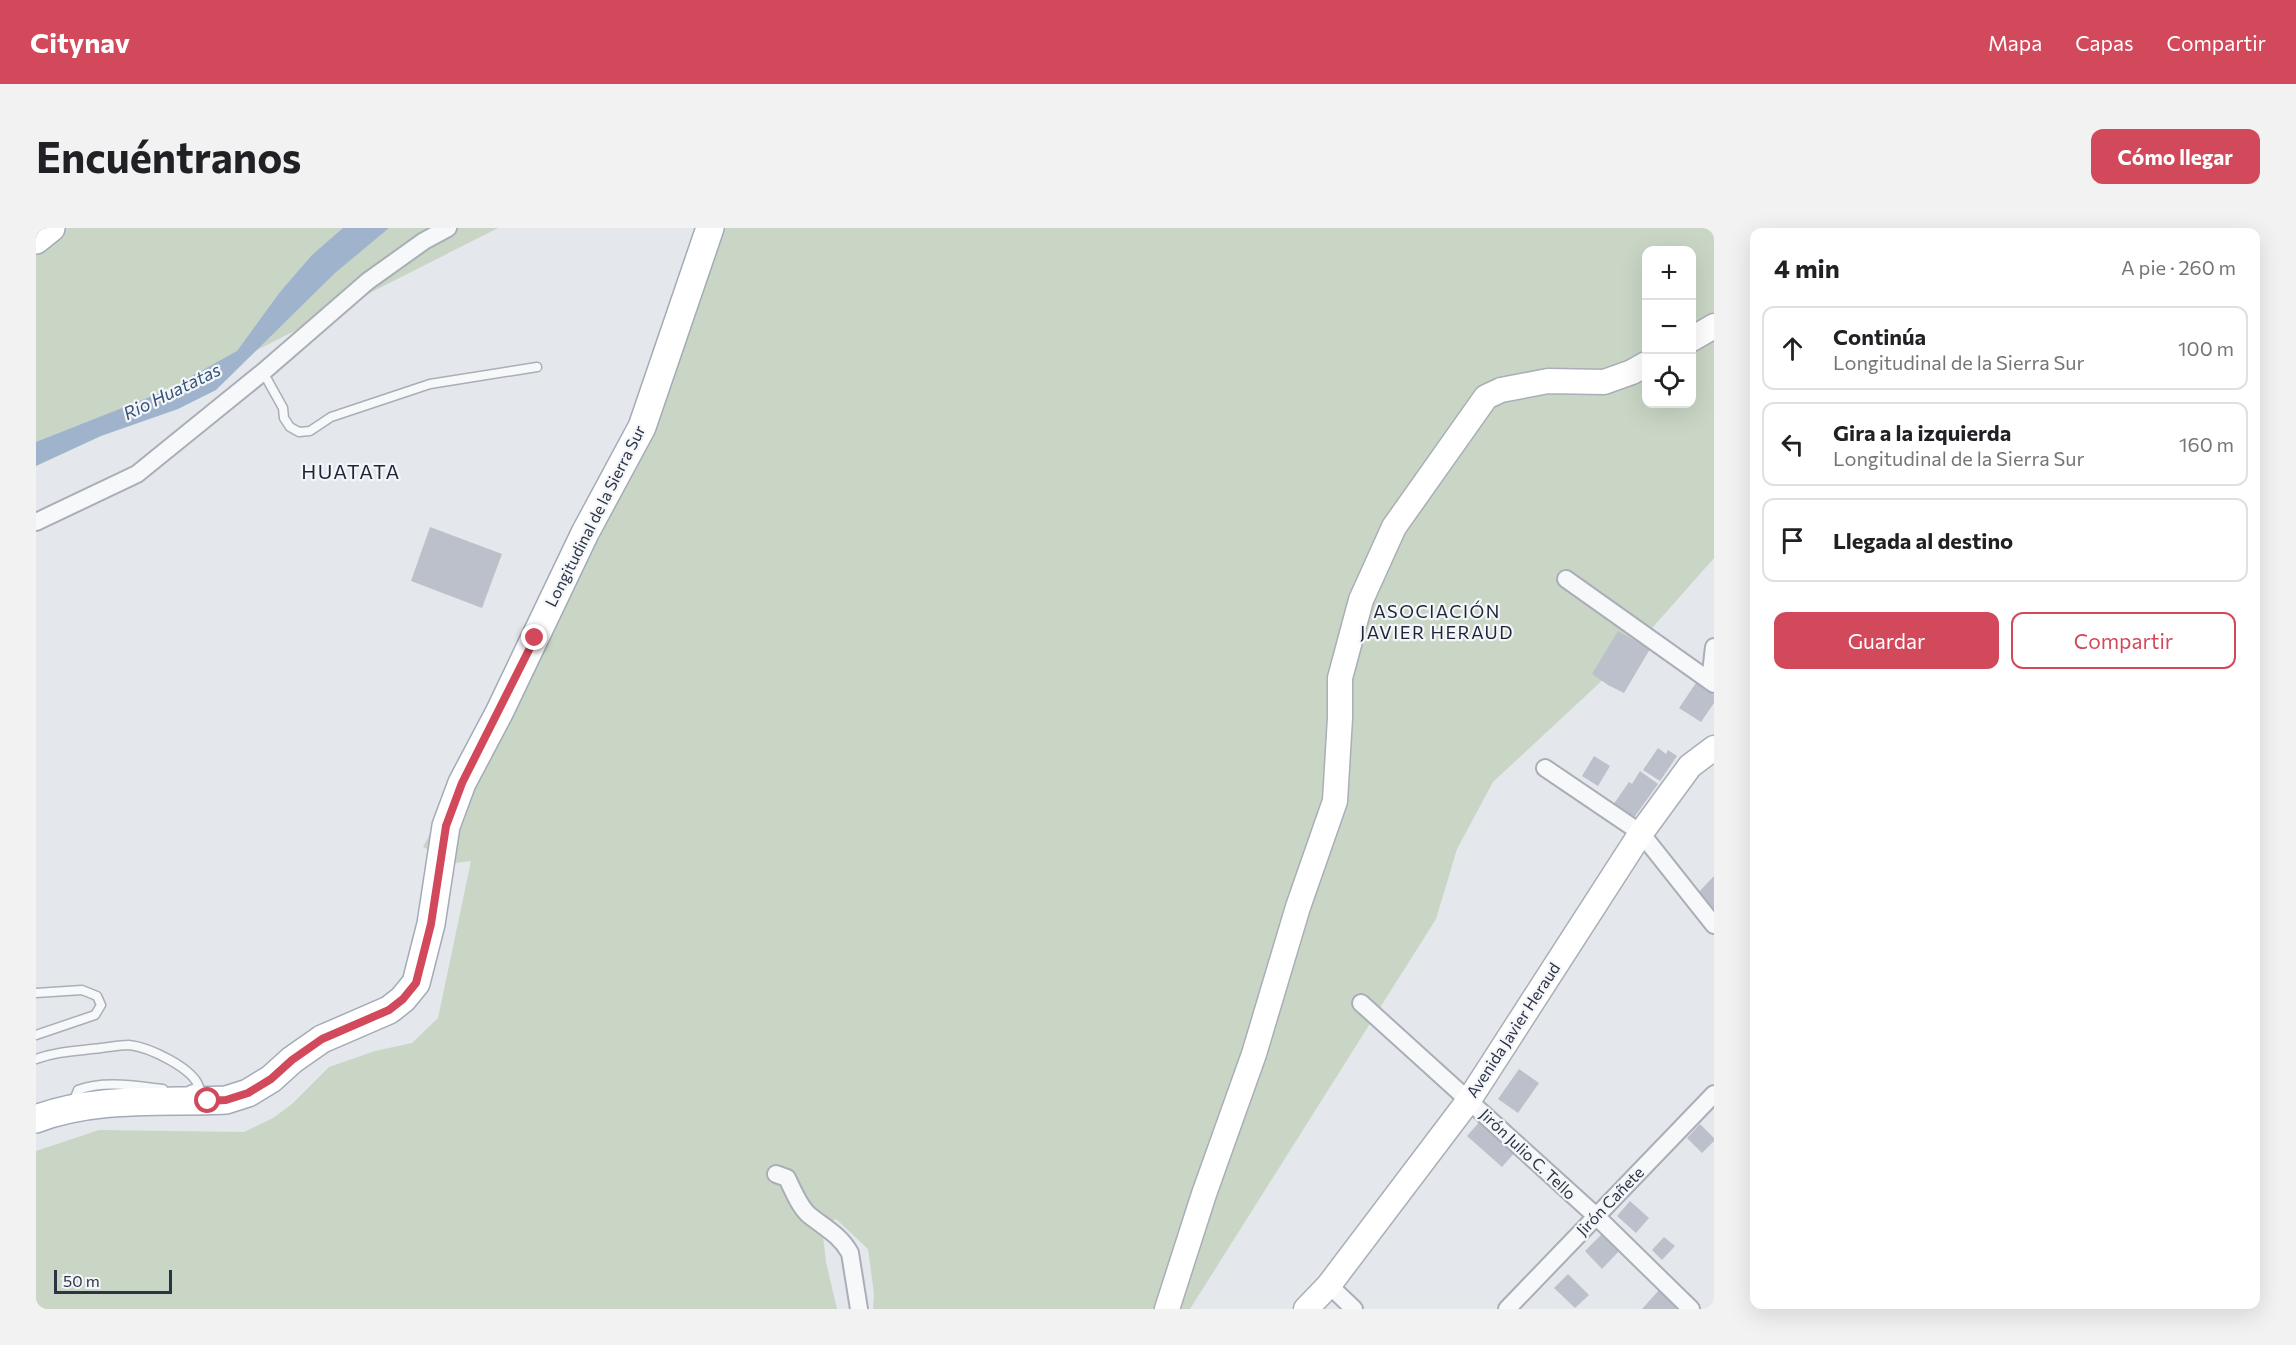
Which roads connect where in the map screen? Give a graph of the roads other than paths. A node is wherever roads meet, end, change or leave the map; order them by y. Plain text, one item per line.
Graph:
1 (51, 228) edge
2 (448, 228) edge
3 (711, 228) edge
4 (36, 240) edge
5 (1714, 326) edge
6 (1696, 337) edge
7 (1642, 367) edge
8 (537, 368) dead end
9 (263, 372) junction
10 (36, 522) edge
11 (1566, 579) dead end
12 (1714, 647) edge
13 (1714, 683) edge
14 (1714, 748) edge
15 (1545, 768) dead end
16 (1641, 833) junction
17 (1714, 925) edge
18 (36, 993) edge
19 (1361, 1003) dead end
20 (36, 1035) edge
21 (36, 1059) edge
22 (1714, 1094) edge
23 (1469, 1100) junction
24 (70, 1108) junction
25 (36, 1119) edge
26 (776, 1174) dead end
27 (1596, 1216) junction
28 (1329, 1285) junction
29 (859, 1309) edge
30 (1167, 1309) edge
31 (1306, 1309) edge
32 (1354, 1309) edge
33 (1507, 1309) edge
34 (1691, 1309) edge

1 - 4 main road
2 - 9 street
3 - 24 main road, Longitudinal de la Sierra Sur
5 - 6 main road
7 - 30 main road
8 - 9 lane
9 - 10 street
11 - 13 street
12 - 13 street
14 - 16 main road, Avenida Javier Heraud
15 - 16 street
16 - 17 street
16 - 23 main road, Avenida Javier Heraud
18 - 20 lane
19 - 23 street, Jirón Julio C. Tello
21 - 24 lane
22 - 27 street, Jirón Cañete
23 - 27 street, Jirón Julio C. Tello
23 - 28 main road, Avenida Javier Heraud
24 - 25 main road, Longitudinal de la Sierra Sur
26 - 29 street
27 - 33 street, Jirón Cañete
27 - 34 street, Jirón Julio C. Tello
28 - 31 main road, Avenida Javier Heraud
28 - 32 street

